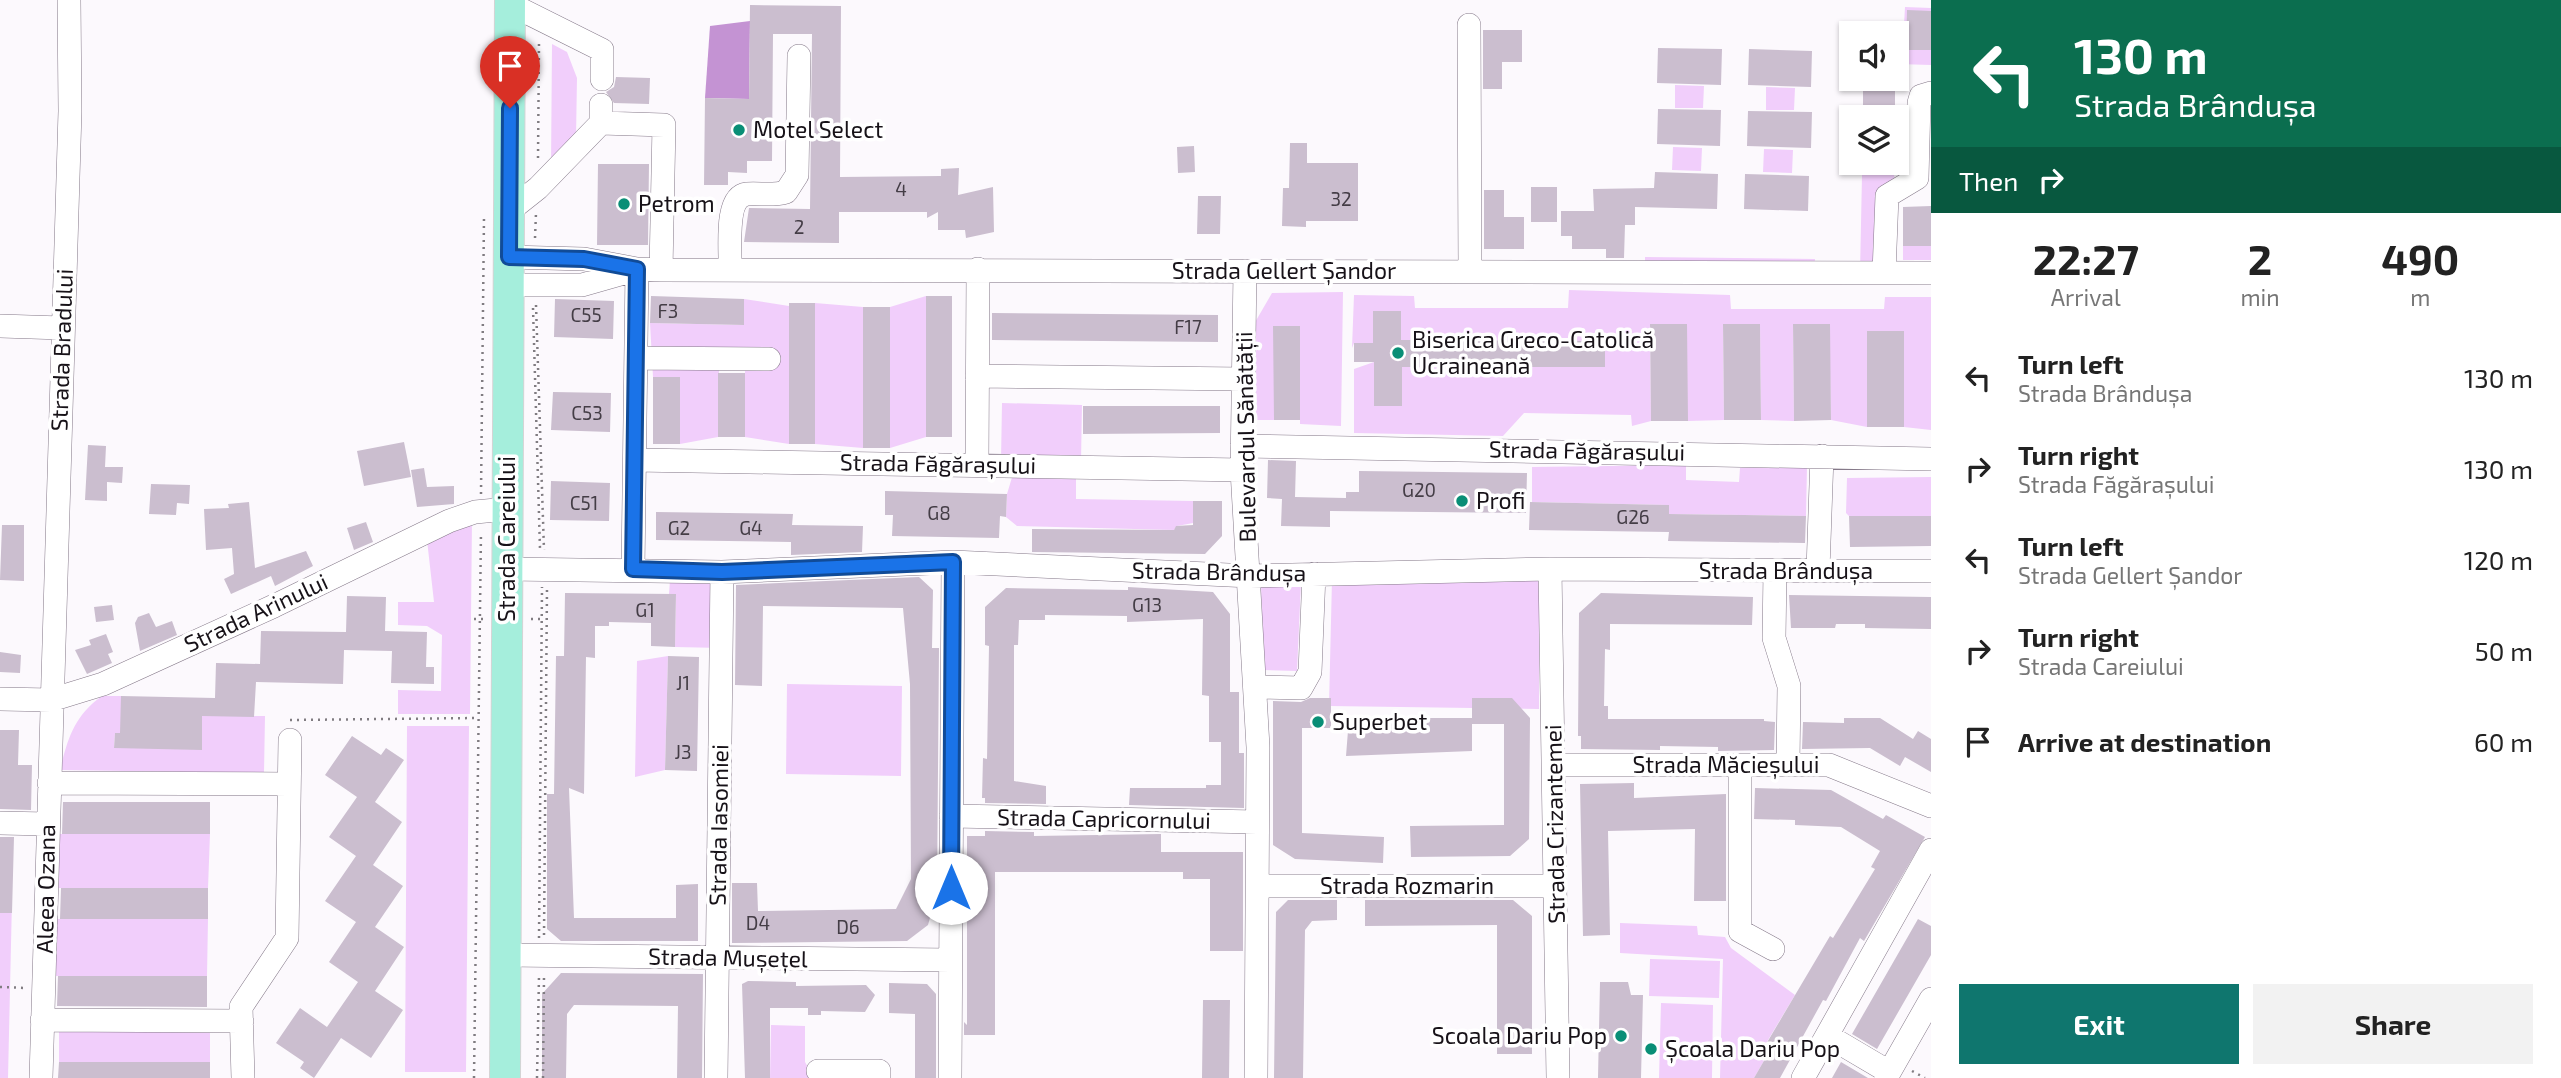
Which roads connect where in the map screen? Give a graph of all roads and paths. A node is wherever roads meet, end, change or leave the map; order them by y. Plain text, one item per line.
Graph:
1 (69, 0) edge
2 (510, 2) edge
3 (539, 16) junction
4 (1468, 24) dead end
5 (799, 56) dead end
6 (601, 79) dead end
7 (1931, 93) edge
8 (1925, 130) edge
9 (1924, 166) edge
10 (538, 188) junction
11 (496, 209) junction
12 (517, 266) junction
13 (637, 269) junction
14 (730, 269) junction
15 (978, 269) junction
16 (661, 270) junction
17 (1245, 271) junction
18 (1470, 272) junction
19 (1884, 273) junction
20 (1931, 273) edge
21 (535, 300) dead end
22 (0, 326) edge
23 (62, 328) junction
24 (636, 358) junction
25 (769, 359) dead end
26 (977, 376) junction
27 (1243, 379) junction
28 (1242, 446) junction
29 (1822, 456) junction
30 (1931, 459) edge
31 (635, 460) junction
32 (977, 465) junction
33 (1242, 470) junction
34 (494, 510) junction
35 (953, 562) junction
36 (507, 569) junction
37 (543, 569) junction
38 (633, 569) junction
39 (1550, 569) junction
40 (1818, 570) junction
41 (1774, 571) junction
42 (1931, 571) edge
43 (722, 572) junction
44 (1314, 575) junction
45 (1250, 576) junction
46 (1255, 687) junction
47 (0, 699) edge
48 (51, 700) junction
49 (478, 718) junction
50 (290, 740) joint
51 (1788, 764) junction
52 (1555, 765) junction
53 (1740, 765) junction
54 (49, 783) junction
55 (289, 784) junction
56 (1931, 806) edge
57 (951, 816) junction
58 (1257, 822) junction
59 (0, 823) edge
60 (47, 824) junction
61 (1931, 850) edge
62 (1259, 886) junction
63 (1555, 886) junction
64 (1773, 949) dead end
65 (506, 955) junction
66 (541, 956) junction
67 (717, 957) junction
68 (950, 960) junction
69 (0, 988) edge
70 (43, 989) junction
71 (1931, 999) edge
72 (42, 1020) junction
73 (242, 1021) junction
74 (1828, 1036) junction
75 (818, 1071) dead end
76 (1888, 1075) edge
77 (41, 1078) edge
78 (243, 1078) edge
79 (474, 1078) edge
80 (505, 1078) edge
81 (537, 1078) edge
82 (543, 1078) edge
83 (716, 1078) edge
84 (879, 1078) edge
85 (950, 1078) edge
86 (1256, 1078) edge
87 (1559, 1078) edge
88 (1803, 1078) edge

1 - 23 street, Strada Bradului
2 - 3 street
2 - 11 main road, Strada Careiului
3 - 6 street
3 - 10 path
4 - 18 street
5 - 14 street
7 - 8 street
8 - 9 street
9 - 19 street
10 - 11 street
10 - 12 path
10 - 16 street
11 - 12 main road, Strada Careiului
11 - 34 path
12 - 13 street, Strada Gellert Șandor
12 - 13 street, Strada Gellert Șandor
12 - 34 main road, Strada Careiului
13 - 16 street, Strada Gellert Șandor
13 - 24 street
14 - 15 street, Strada Gellert Șandor
14 - 16 street, Strada Gellert Șandor
15 - 17 street, Strada Gellert Șandor
15 - 26 street
17 - 18 street, Strada Gellert Șandor
17 - 27 street, Bulevardul Sănătății
18 - 19 street, Strada Gellert Șandor
19 - 20 street, Strada Gellert Șandor
21 - 37 path
22 - 23 street
23 - 48 street, Strada Bradului
24 - 25 street
24 - 31 street
26 - 27 street
26 - 32 street
27 - 28 street, Bulevardul Sănătății
28 - 29 street, Strada Făgărașului
28 - 33 street, Bulevardul Sănătății
29 - 30 street, Strada Făgărașului
29 - 40 street
31 - 32 street, Strada Făgărașului
31 - 38 street
32 - 33 street, Strada Făgărașului
33 - 45 street, Bulevardul Sănătății
34 - 36 main road, Strada Careiului
34 - 48 street, Strada Arinului
34 - 49 path
35 - 43 street, Strada Brândușa
35 - 45 street, Strada Brândușa
35 - 57 street
36 - 37 street, Strada Brândușa
36 - 65 main road, Strada Careiului
37 - 38 street, Strada Brândușa
37 - 66 path
38 - 43 street, Strada Brândușa
39 - 41 street, Strada Brândușa
39 - 44 street, Strada Brândușa
39 - 52 street, Strada Crizantemei
40 - 41 street, Strada Brândușa
40 - 42 street, Strada Brândușa
41 - 51 street
43 - 67 street, Strada Iasomiei
44 - 45 street, Strada Brândușa
44 - 46 street
45 - 46 street, Bulevardul Sănătății
46 - 58 street, Bulevardul Sănătății
47 - 48 street, Strada Arinului
48 - 54 street, Aleea Ozana
49 - 50 path
49 - 79 path
50 - 55 street
51 - 53 street, Strada Măcieșului
51 - 56 street, Strada Măcieșului
52 - 53 street, Strada Măcieșului
52 - 63 street, Strada Crizantemei
53 - 64 street
54 - 55 street
54 - 60 street, Aleea Ozana
55 - 73 street
57 - 58 street, Strada Capricornului
57 - 68 street
58 - 62 street, Bulevardul Sănătății
59 - 60 street
60 - 70 street, Aleea Ozana
61 - 74 street
62 - 63 street, Strada Rozmarin
62 - 86 street, Bulevardul Sănătății
63 - 87 street, Strada Crizantemei
65 - 66 street, Strada Mușețel
65 - 80 main road, Strada Careiului
66 - 67 street, Strada Mușețel
66 - 81 path
66 - 82 path
67 - 68 street, Strada Mușețel
67 - 83 street, Strada Iasomiei
68 - 85 street
69 - 70 path
70 - 72 street, Aleea Ozana
71 - 76 street
72 - 73 street
72 - 77 street, Aleea Ozana
73 - 78 street
74 - 76 street
74 - 88 street
75 - 84 street

